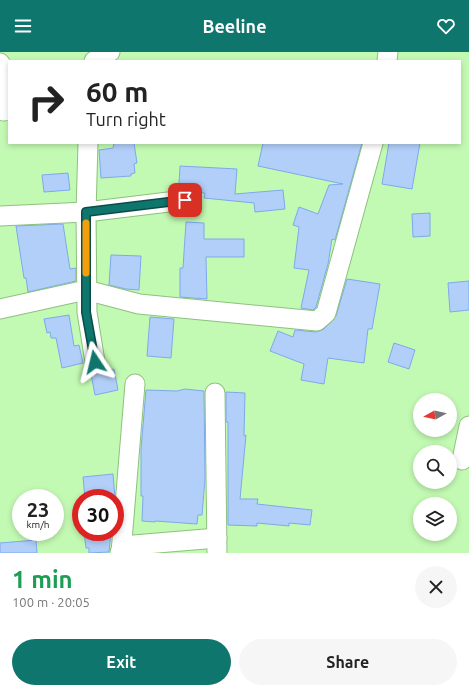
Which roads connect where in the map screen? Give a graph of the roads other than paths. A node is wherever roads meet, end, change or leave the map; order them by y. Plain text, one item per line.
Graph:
1 (110, 52) edge
2 (96, 60) edge
3 (0, 63) edge
4 (4, 111) edge
5 (88, 144) edge
6 (373, 144) edge
7 (185, 200) dead end
8 (86, 212) junction
9 (0, 216) edge
10 (86, 290) junction
11 (0, 309) edge
12 (95, 362) dead end
13 (135, 384) dead end
14 (215, 393) dead end
15 (469, 426) edge
16 (462, 460) dead end
17 (217, 546) edge
18 (121, 551) edge

1 - 2 street
3 - 4 street
5 - 8 street
6 - 10 street
7 - 8 street
8 - 9 street
8 - 10 street
10 - 11 street
10 - 12 street
13 - 18 street
14 - 17 street
15 - 16 street
17 - 18 street

